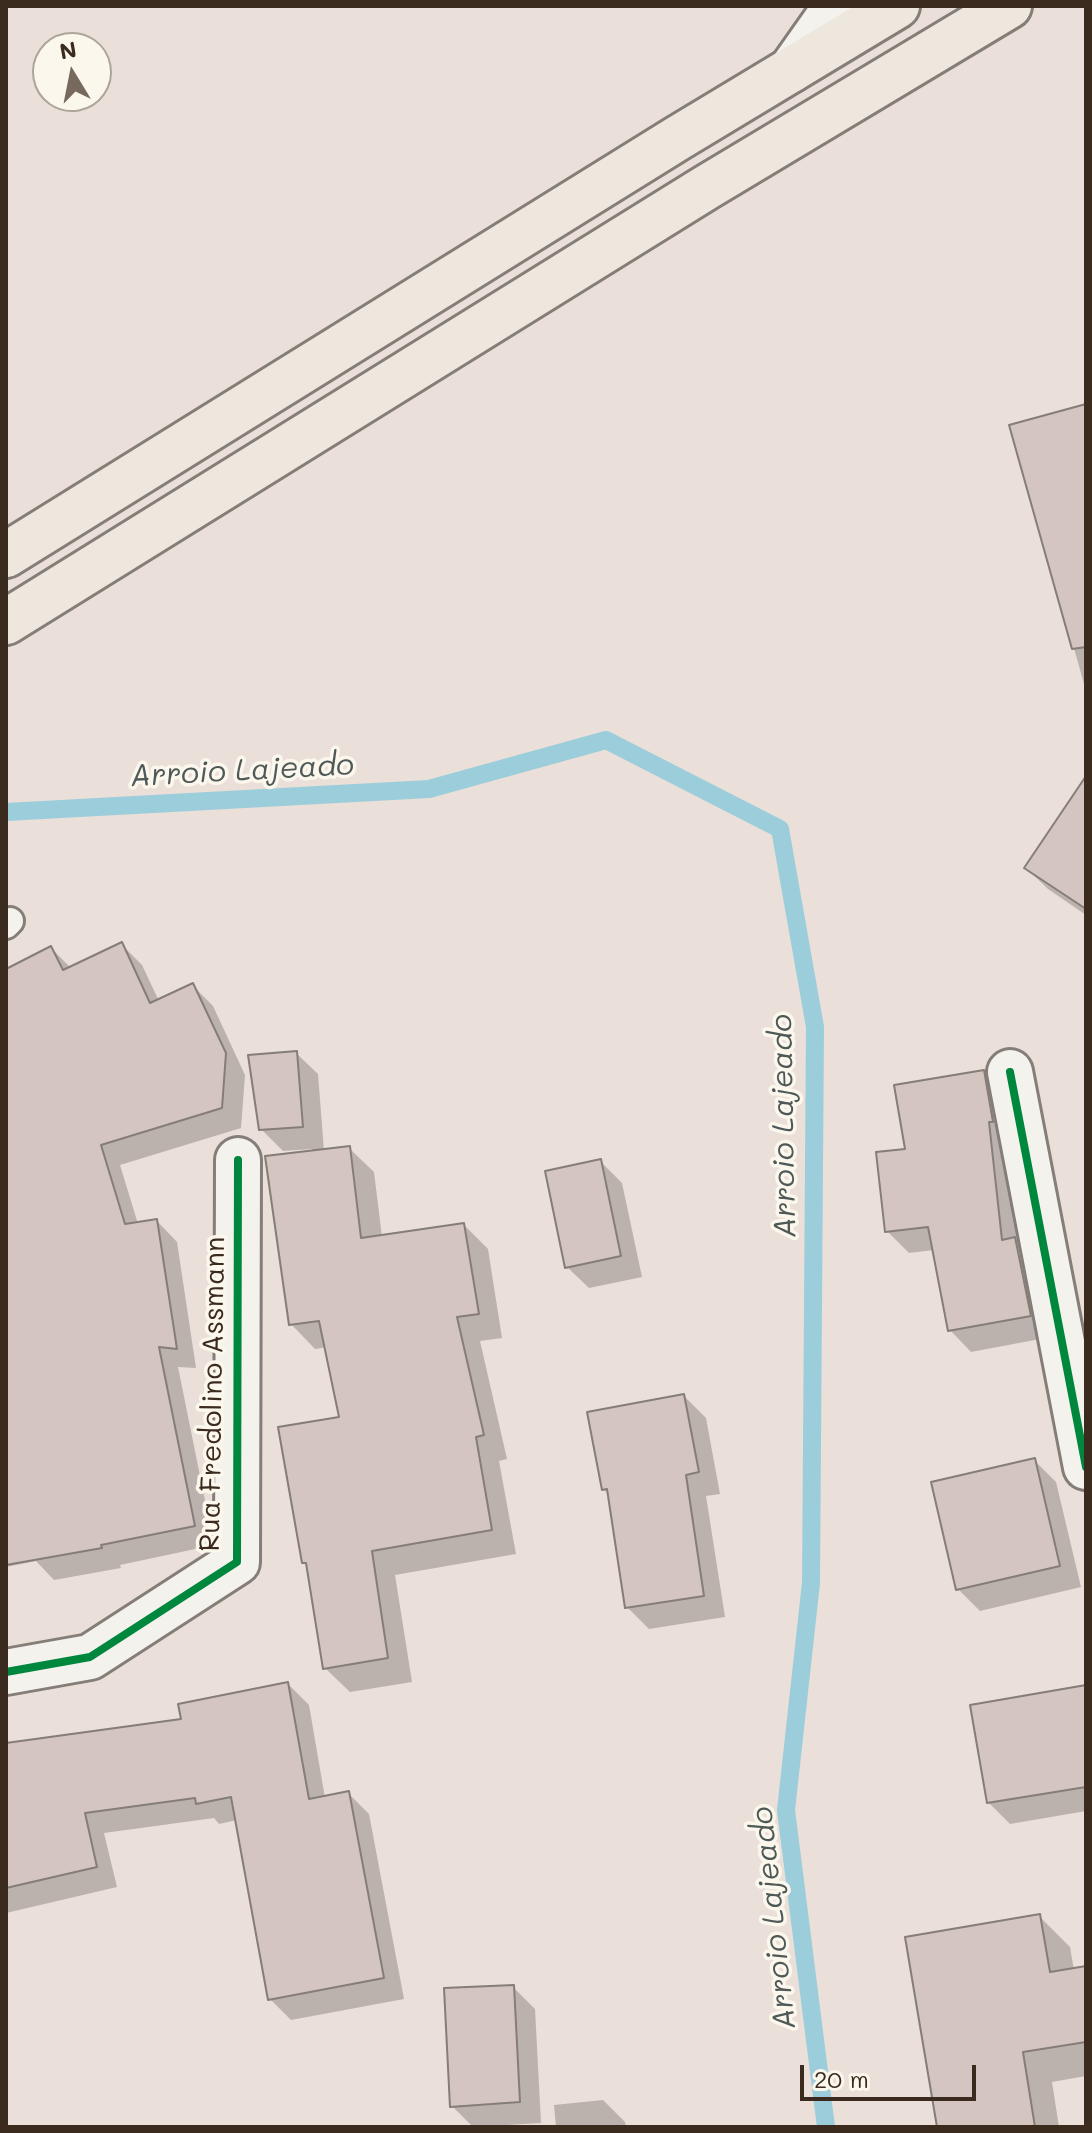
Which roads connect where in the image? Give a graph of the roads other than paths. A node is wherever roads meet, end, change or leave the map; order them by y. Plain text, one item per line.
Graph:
1 (836, 6) edge
2 (897, 6) edge
3 (1009, 6) edge
4 (791, 70) junction
5 (6, 555) edge
6 (6, 622) edge
7 (1010, 1072) dead end
8 (238, 1160) dead end
9 (1086, 1467) edge
10 (6, 1672) edge

1 - 4 street
2 - 4 highway
3 - 6 highway
4 - 5 highway
7 - 9 street
8 - 10 street, Rua Fredolino Assmann

